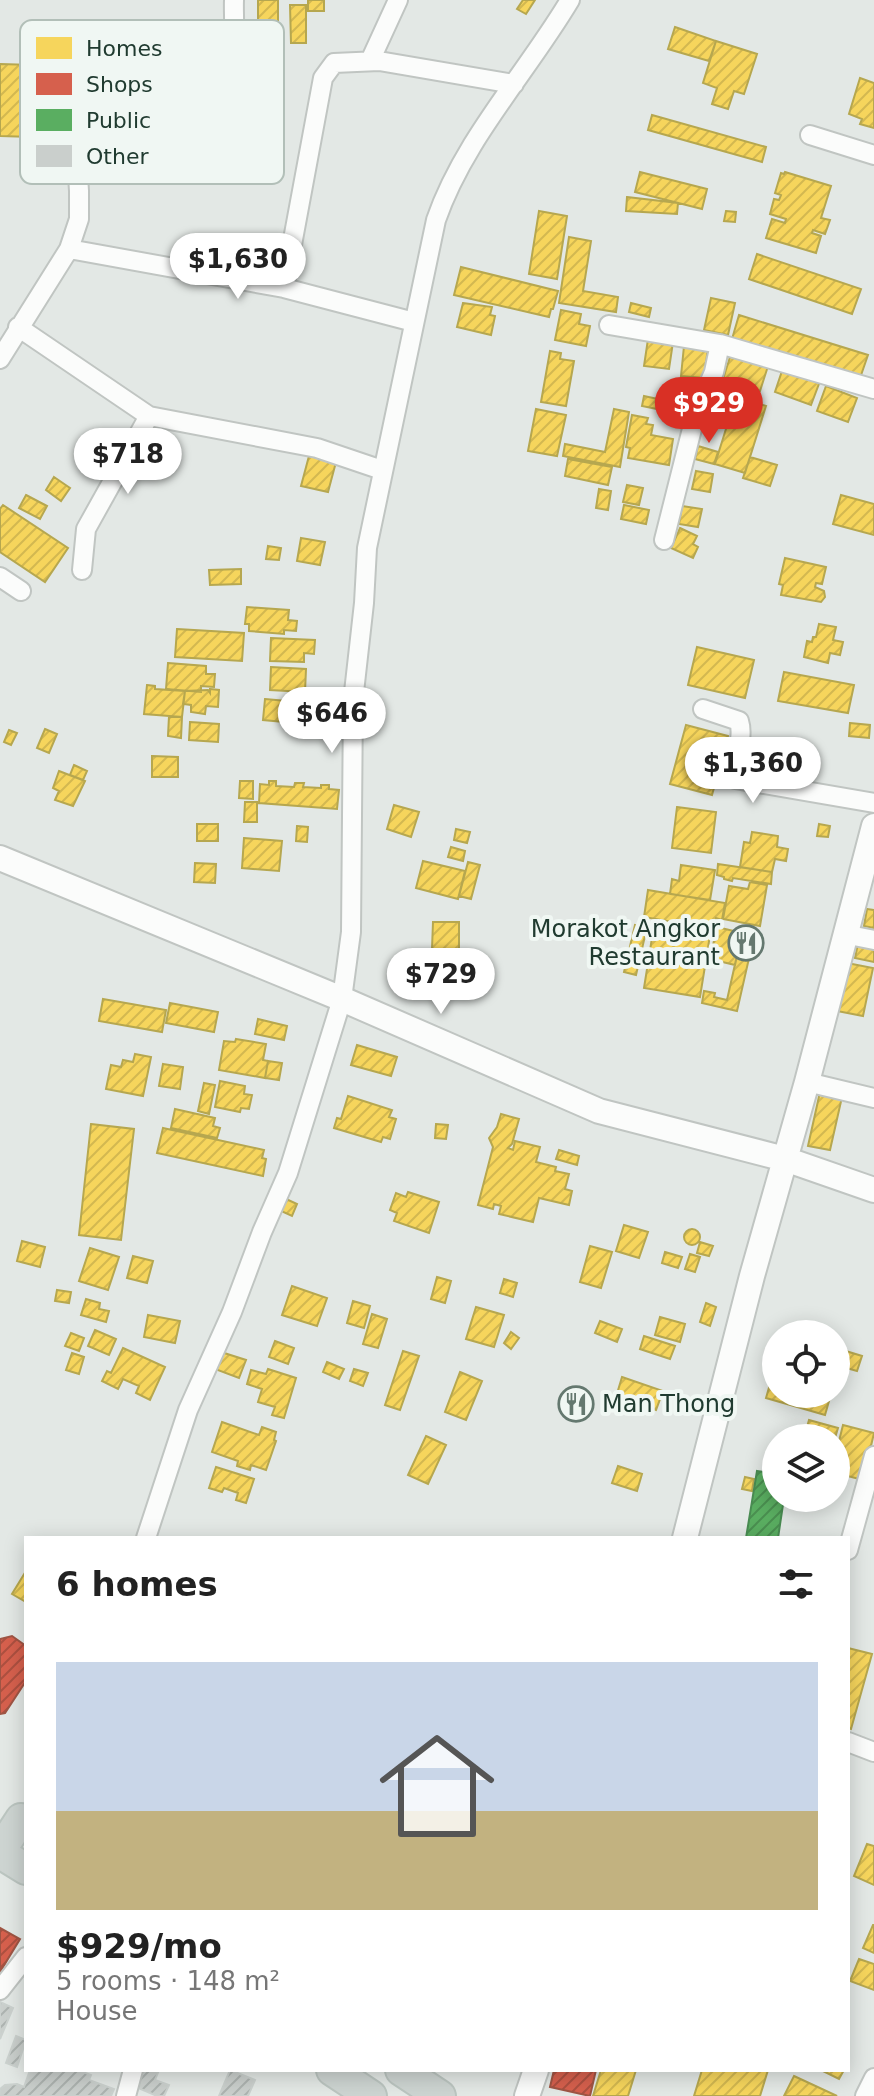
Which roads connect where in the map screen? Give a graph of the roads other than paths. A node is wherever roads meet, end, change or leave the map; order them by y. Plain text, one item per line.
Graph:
1 (234, 0) edge
2 (398, 0) edge
3 (570, 0) edge
4 (234, 20) edge
5 (370, 61) junction
6 (514, 84) junction
7 (810, 135) dead end
8 (874, 155) edge
9 (77, 184) edge
10 (69, 249) junction
11 (284, 288) junction
12 (414, 322) junction
13 (609, 325) dead end
14 (18, 327) junction
15 (720, 344) junction
16 (0, 359) edge
17 (874, 389) edge
18 (149, 416) junction
19 (382, 470) junction
20 (664, 540) dead end
21 (82, 570) dead end
22 (0, 577) edge
23 (21, 591) dead end
24 (703, 709) dead end
25 (874, 803) edge
26 (874, 826) edge
27 (0, 858) edge
28 (844, 934) junction
29 (874, 940) edge
30 (342, 999) junction
31 (807, 1082) junction
32 (874, 1098) edge
33 (785, 1159) junction
34 (874, 1190) edge
35 (874, 1456) edge
36 (147, 1536) edge
37 (686, 1536) edge
38 (850, 1543) edge
39 (850, 1743) edge
40 (874, 1752) edge
41 (18, 1814) edge
42 (15, 1859) edge
43 (24, 1960) edge
44 (0, 1990) edge
45 (132, 2072) edge
46 (335, 2072) edge
47 (404, 2072) edge
48 (535, 2072) edge
49 (874, 2078) edge
50 (126, 2096) edge
51 (371, 2096) edge
52 (440, 2096) edge
53 (527, 2096) edge
54 (865, 2096) edge

1 - 4 street
2 - 5 street
3 - 6 street
5 - 6 street
5 - 11 street
6 - 12 street
7 - 8 street
9 - 10 street
10 - 11 street
10 - 14 street
11 - 12 street
12 - 19 street
13 - 15 street
14 - 16 street
14 - 18 street
15 - 17 street
15 - 20 street
18 - 19 street
18 - 21 street
19 - 30 street
22 - 23 street
24 - 25 street
26 - 28 street
27 - 30 street
28 - 29 street
28 - 31 street
30 - 33 street
30 - 36 street
31 - 32 street
31 - 33 street
33 - 34 street
33 - 37 street
35 - 38 street
39 - 40 street
41 - 42 main road
43 - 44 street
45 - 50 street
46 - 51 main road
47 - 52 main road
48 - 53 street
49 - 54 street

